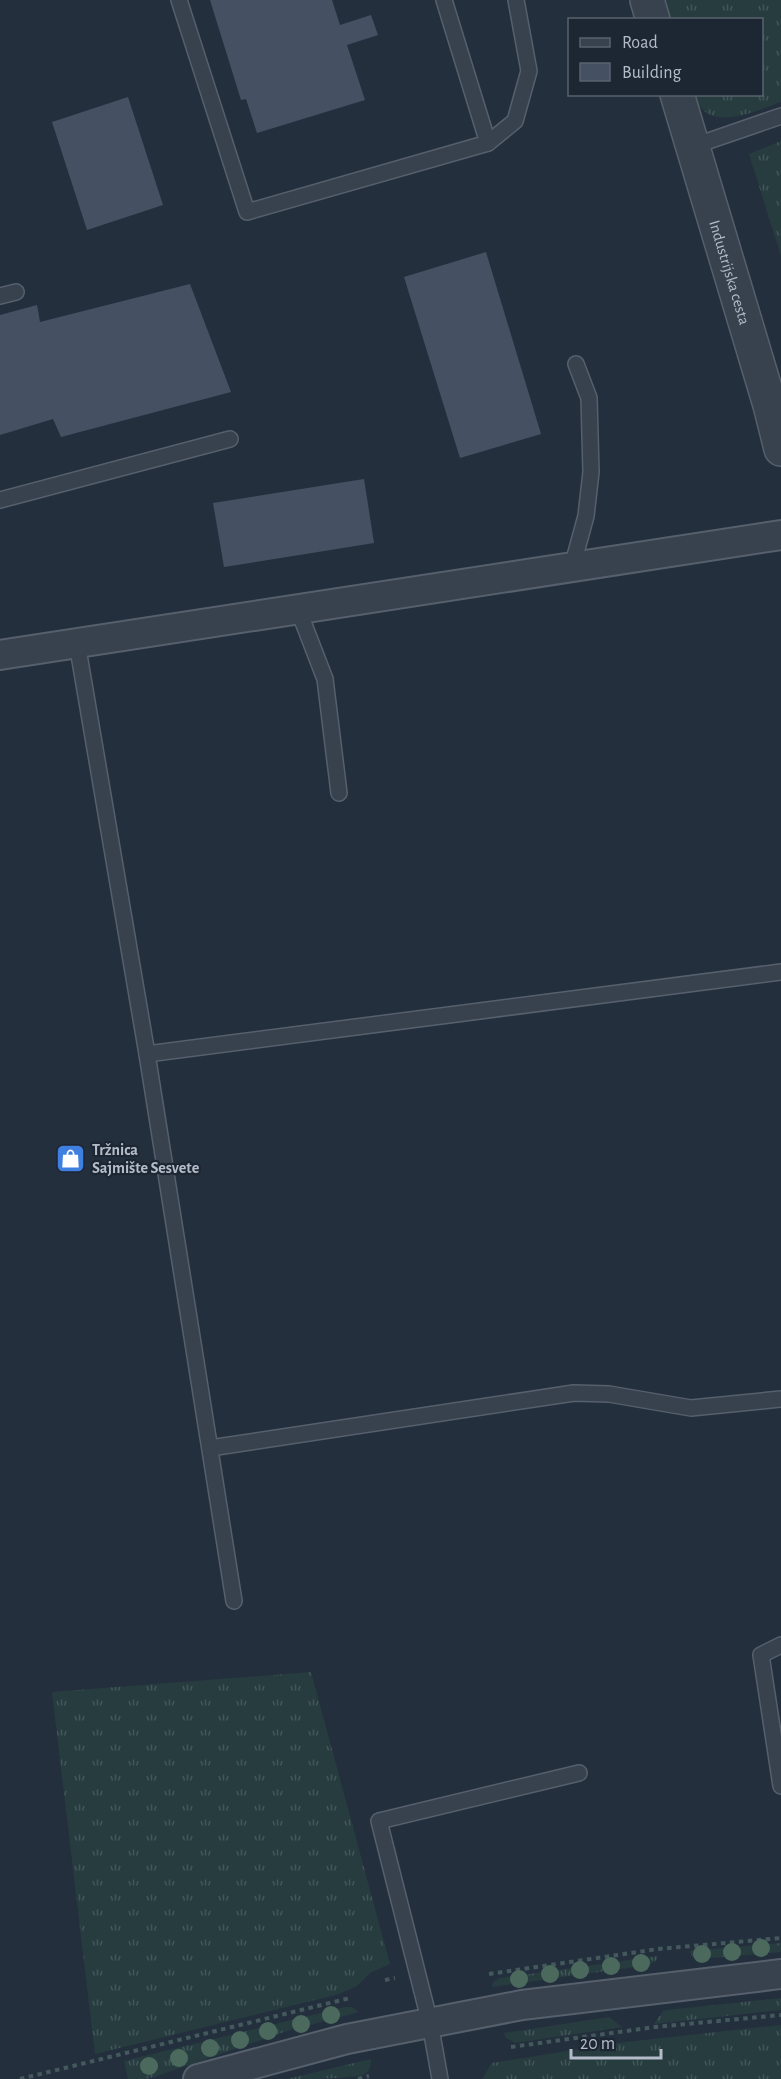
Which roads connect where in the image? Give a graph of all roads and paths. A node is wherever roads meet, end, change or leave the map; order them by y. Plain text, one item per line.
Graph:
1 (179, 0) edge
2 (444, 0) edge
3 (516, 0) edge
4 (647, 0) edge
5 (652, 18) edge
6 (678, 96) edge
7 (781, 116) edge
8 (488, 143) junction
9 (694, 146) junction
10 (16, 292) dead end
11 (0, 296) edge
12 (576, 364) dead end
13 (230, 439) dead end
14 (781, 449) edge
15 (0, 500) edge
16 (781, 535) edge
17 (572, 567) junction
18 (298, 609) junction
19 (77, 643) junction
20 (0, 655) edge
21 (339, 793) dead end
22 (781, 972) edge
23 (147, 1054) junction
24 (781, 1399) edge
25 (210, 1448) junction
26 (234, 1601) dead end
27 (781, 1645) edge
28 (579, 1773) dead end
29 (781, 1786) edge
30 (781, 1938) edge
31 (489, 1974) dead end
32 (781, 1974) edge
33 (350, 1998) dead end
34 (781, 2015) edge
35 (430, 2023) junction
36 (511, 2047) dead end
37 (369, 2076) dead end
38 (20, 2079) edge
39 (198, 2079) edge
40 (358, 2079) edge
41 (440, 2079) edge

1 - 8 lane
2 - 8 lane
3 - 8 lane
4 - 5 street
6 - 9 street, Industrijska cesta
7 - 9 lane
9 - 14 street, Industrijska cesta
10 - 11 lane
12 - 17 lane
13 - 15 lane
16 - 17 street
17 - 18 street
18 - 19 street
18 - 21 lane
19 - 20 street
19 - 23 lane
22 - 23 lane
23 - 25 lane
24 - 25 lane
25 - 26 lane
27 - 29 lane
28 - 35 lane
30 - 31 path
32 - 35 street
33 - 38 path
34 - 36 path
35 - 39 street
35 - 41 lane
37 - 40 path

